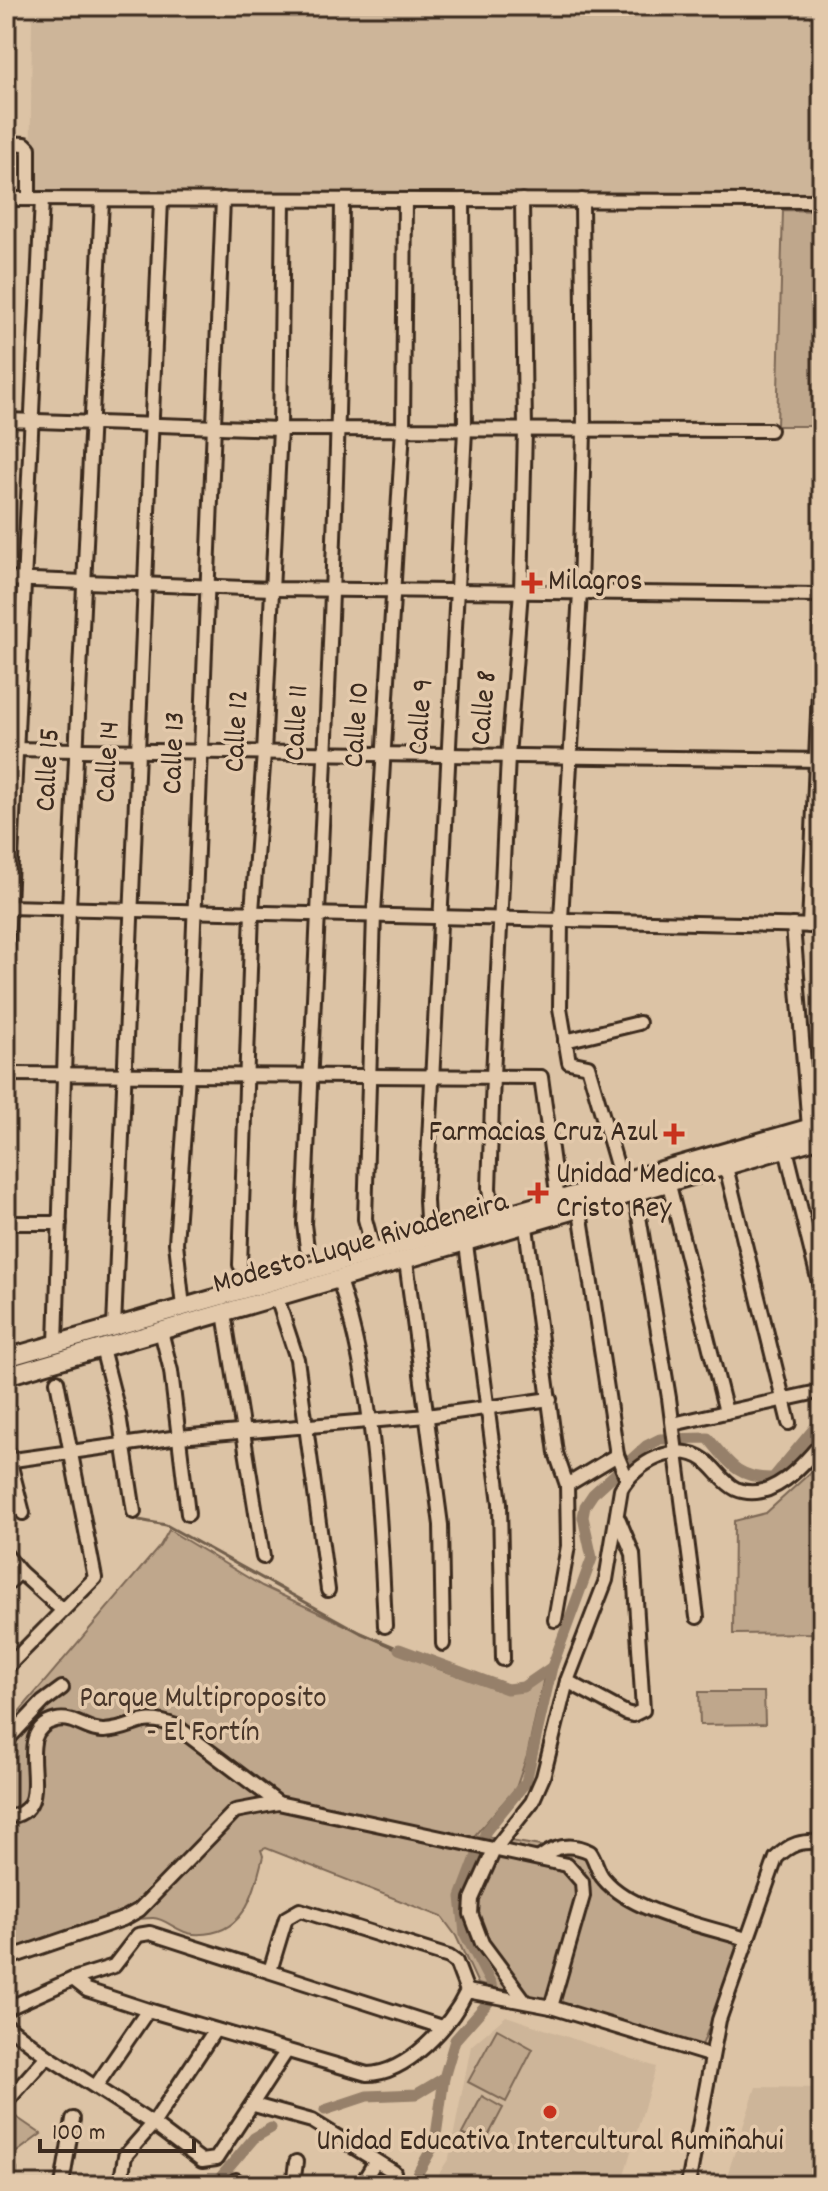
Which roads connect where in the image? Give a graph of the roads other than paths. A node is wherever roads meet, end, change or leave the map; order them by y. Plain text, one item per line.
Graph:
1 (6, 143) edge
2 (6, 199) edge
3 (35, 199) junction
4 (223, 199) junction
5 (102, 200) junction
6 (161, 200) junction
7 (283, 200) junction
8 (342, 200) junction
9 (405, 200) junction
10 (463, 200) junction
11 (522, 200) junction
12 (582, 200) junction
13 (822, 201) edge
14 (6, 420) edge
15 (31, 421) junction
16 (92, 424) junction
17 (151, 426) junction
18 (214, 427) junction
19 (280, 429) junction
20 (340, 429) junction
21 (403, 429) junction
22 (465, 430) junction
23 (525, 430) junction
24 (584, 430) junction
25 (770, 430) dead end
26 (6, 579) edge
27 (24, 580) junction
28 (84, 582) junction
29 (144, 584) junction
30 (209, 586) junction
31 (273, 589) junction
32 (332, 589) junction
33 (394, 590) junction
34 (458, 590) junction
35 (521, 591) junction
36 (580, 592) junction
37 (822, 595) edge
38 (822, 619) edge
39 (11, 749) edge
40 (77, 750) junction
41 (136, 751) junction
42 (202, 752) junction
43 (264, 753) junction
44 (323, 754) junction
45 (384, 754) junction
46 (446, 755) junction
47 (508, 756) junction
48 (570, 756) junction
49 (818, 760) edge
50 (8, 907) edge
51 (69, 908) junction
52 (129, 909) junction
53 (196, 910) junction
54 (252, 911) junction
55 (317, 912) junction
56 (374, 914) junction
57 (439, 916) junction
58 (500, 917) junction
59 (561, 919) junction
60 (793, 925) junction
61 (815, 926) edge
62 (6, 967) edge
63 (639, 1023) dead end
64 (565, 1041) junction
65 (6, 1074) edge
66 (64, 1074) junction
67 (123, 1075) junction
68 (188, 1075) junction
69 (247, 1076) junction
70 (310, 1076) junction
71 (370, 1076) junction
72 (432, 1076) junction
73 (493, 1076) junction
74 (818, 1130) edge
75 (786, 1149) junction
76 (726, 1167) junction
77 (630, 1185) junction
78 (669, 1185) junction
79 (558, 1200) junction
80 (580, 1211) junction
81 (493, 1219) junction
82 (6, 1223) edge
83 (60, 1223) junction
84 (526, 1227) junction
85 (428, 1238) junction
86 (466, 1244) junction
87 (307, 1248) dead end
88 (374, 1253) junction
89 (406, 1261) junction
90 (240, 1265) dead end
91 (339, 1280) junction
92 (822, 1295) edge
93 (277, 1298) junction
94 (183, 1307) junction
95 (224, 1313) junction
96 (114, 1327) junction
97 (161, 1331) junction
98 (56, 1344) junction
99 (102, 1348) junction
100 (6, 1358) edge
101 (6, 1376) edge
102 (57, 1381) dead end
103 (822, 1391) edge
104 (782, 1397) junction
105 (550, 1399) junction
106 (489, 1406) junction
107 (726, 1412) junction
108 (427, 1416) junction
109 (367, 1419) junction
110 (789, 1423) dead end
111 (308, 1424) junction
112 (673, 1427) junction
113 (245, 1432) junction
114 (179, 1437) junction
115 (822, 1442) edge
116 (124, 1446) junction
117 (6, 1447) edge
118 (676, 1450) junction
119 (68, 1454) junction
120 (618, 1458) junction
121 (8, 1461) edge
122 (626, 1476) junction
123 (567, 1485) junction
124 (134, 1512) dead end
125 (23, 1513) dead end
126 (188, 1514) dead end
127 (619, 1520) junction
128 (6, 1555) edge
129 (263, 1557) dead end
130 (20, 1572) junction
131 (6, 1585) edge
132 (328, 1590) dead end
133 (61, 1609) junction
134 (697, 1617) dead end
135 (555, 1620) dead end
136 (385, 1626) dead end
137 (443, 1644) dead end
138 (503, 1659) dead end
139 (6, 1668) edge
140 (567, 1681) junction
141 (62, 1688) dead end
142 (6, 1741) edge
143 (278, 1803) junction
144 (6, 1817) edge
145 (822, 1842) edge
146 (489, 1849) junction
147 (541, 1857) junction
148 (746, 1939) junction
149 (6, 1959) edge
150 (270, 1971) junction
151 (73, 1979) junction
152 (467, 1991) junction
153 (525, 2001) junction
154 (551, 2007) junction
155 (6, 2009) edge
156 (148, 2010) junction
157 (6, 2025) edge
158 (442, 2027) junction
159 (215, 2030) junction
160 (286, 2052) junction
161 (47, 2056) junction
162 (712, 2056) junction
163 (96, 2086) junction
164 (9, 2099) dead end
165 (254, 2105) junction
166 (73, 2119) dead end
167 (153, 2124) junction
168 (296, 2162) dead end
169 (375, 2162) junction
170 (9, 2170) dead end
171 (394, 2172) dead end
172 (6, 2185) edge
173 (62, 2185) edge
174 (120, 2185) edge
175 (293, 2185) edge
176 (361, 2185) edge
177 (688, 2185) edge

1 - 3 street
2 - 3 street
3 - 5 street
3 - 15 street
4 - 6 street
4 - 7 street
4 - 18 street, Calle 13
5 - 6 street
5 - 16 street, Calle 15
6 - 17 street, Calle 14
7 - 8 street
7 - 19 street, Calle 12
8 - 9 street
8 - 20 street, Calle 11
9 - 10 street
9 - 21 street, Calle 10
10 - 11 street
10 - 22 street, Calle 9
11 - 12 street
11 - 23 street, Calle 8
12 - 13 street
12 - 24 street
14 - 15 street
15 - 16 street
15 - 27 street
16 - 17 street
16 - 28 street, Calle 15
17 - 18 street
17 - 29 street, Calle 14
18 - 19 street
18 - 30 street, Calle 13
19 - 20 street
19 - 31 street, Calle 12
20 - 21 street
20 - 32 street, Calle 11
21 - 22 street
21 - 33 street, Calle 10
22 - 23 street
22 - 34 street, Calle 9
23 - 24 street
23 - 35 street, Calle 8
24 - 25 street
24 - 36 street
26 - 27 street
27 - 28 street
27 - 39 street
28 - 29 street
28 - 40 street, Calle 15
29 - 30 street
29 - 41 street, Calle 14
30 - 31 street
30 - 42 street, Calle 13
31 - 32 street
31 - 43 street, Calle 12
32 - 33 street
32 - 44 street, Calle 11
33 - 34 street
33 - 45 street, Calle 10
34 - 35 street
34 - 46 street, Calle 9
35 - 36 street
35 - 47 street, Calle 8
36 - 37 street
36 - 48 street
38 - 49 street
39 - 40 street
39 - 50 street
40 - 41 street
40 - 51 street, Calle 15
41 - 42 street
41 - 52 street, Calle 14
42 - 43 street
42 - 53 street, Calle 13
43 - 44 street
43 - 54 street, Calle 12
44 - 45 street
44 - 55 street, Calle 11
45 - 46 street
45 - 56 street, Calle 10
46 - 47 street
46 - 57 street, Calle 9
47 - 48 street
47 - 58 street, Calle 8
48 - 49 street
48 - 59 street
49 - 61 street
50 - 51 street
50 - 62 street
51 - 52 street
51 - 66 street, Calle 15
52 - 53 street
52 - 67 street, Calle 14
53 - 54 street
53 - 68 street, Calle 13
54 - 55 street
54 - 69 street, Calle 12
55 - 56 street
55 - 70 street, Calle 11
56 - 57 street
56 - 71 street, Calle 10
57 - 58 street
57 - 72 street, Calle 9
58 - 59 street
58 - 73 street, Calle 8
59 - 60 street
59 - 64 street
60 - 61 street
60 - 74 street
63 - 64 street
64 - 77 street
65 - 66 street
66 - 67 street
66 - 83 street, Calle 15
67 - 68 street
67 - 96 street, Calle 14
68 - 69 street
68 - 94 street, Calle 13
69 - 70 street
69 - 90 street, Calle 12
70 - 71 street
70 - 87 street, Calle 11
71 - 72 street
71 - 88 street, Calle 10
72 - 73 street
72 - 85 street, Calle 9
73 - 79 street
73 - 81 street, Calle 8
74 - 75 street, Modesto Luque Rivadeneira
74 - 77 street, Modesto Luque Rivadeneira
75 - 76 street, Modesto Luque Rivadeneira
75 - 92 street
76 - 78 street, Modesto Luque Rivadeneira
76 - 104 street
77 - 78 street, Modesto Luque Rivadeneira
77 - 79 street, Modesto Luque Rivadeneira
77 - 80 street, Modesto Luque Rivadeneira
77 - 112 street
78 - 107 street
79 - 81 street, Modesto Luque Rivadeneira
80 - 84 street, Modesto Luque Rivadeneira
80 - 120 street
81 - 85 street, Modesto Luque Rivadeneira
82 - 83 street
83 - 98 street, Calle 15
84 - 86 street, Modesto Luque Rivadeneira
84 - 105 street
85 - 88 street, Modesto Luque Rivadeneira
86 - 89 street, Modesto Luque Rivadeneira
86 - 106 street
88 - 94 street, Modesto Luque Rivadeneira
89 - 91 street, Modesto Luque Rivadeneira
89 - 108 street
91 - 93 street, Modesto Luque Rivadeneira
91 - 109 street
93 - 95 street, Modesto Luque Rivadeneira
93 - 111 street
94 - 96 street, Modesto Luque Rivadeneira
95 - 97 street, Modesto Luque Rivadeneira
95 - 113 street
96 - 98 street, Modesto Luque Rivadeneira
97 - 99 street, Modesto Luque Rivadeneira
97 - 114 street
98 - 100 street, Modesto Luque Rivadeneira
99 - 101 street, Modesto Luque Rivadeneira
99 - 116 street
102 - 119 street
103 - 104 street
104 - 107 street
104 - 110 street
105 - 106 street
105 - 123 street
106 - 108 street
106 - 138 street
107 - 112 street
108 - 109 street
108 - 137 street
109 - 111 street
109 - 136 street
111 - 113 street
111 - 132 street
112 - 118 street
113 - 114 street
113 - 129 street
114 - 116 street
114 - 126 street
115 - 118 street
116 - 119 street
116 - 124 street
117 - 121 street
118 - 122 street
118 - 134 street
119 - 121 street
119 - 133 street
120 - 122 street
120 - 123 street
121 - 125 street
122 - 127 street
123 - 135 street
127 - 140 street
127 - 140 street
128 - 130 street
130 - 131 street
130 - 133 street
133 - 139 street
140 - 146 street
141 - 142 street
143 - 144 street
143 - 146 street
143 - 149 street
145 - 148 street
146 - 147 street
146 - 153 street
147 - 148 street
147 - 154 street
148 - 162 street
150 - 151 street
150 - 152 street
150 - 158 street
151 - 155 street
151 - 156 street
152 - 153 street
152 - 158 street
153 - 154 street
154 - 162 street
156 - 159 street
156 - 163 street
157 - 161 street
158 - 160 street
159 - 160 street
159 - 167 street
160 - 165 street
161 - 163 street
161 - 164 street
162 - 177 street
163 - 167 street
165 - 167 street
165 - 169 street
166 - 173 street
167 - 174 street
168 - 175 street
169 - 171 street
169 - 176 street
170 - 172 street

